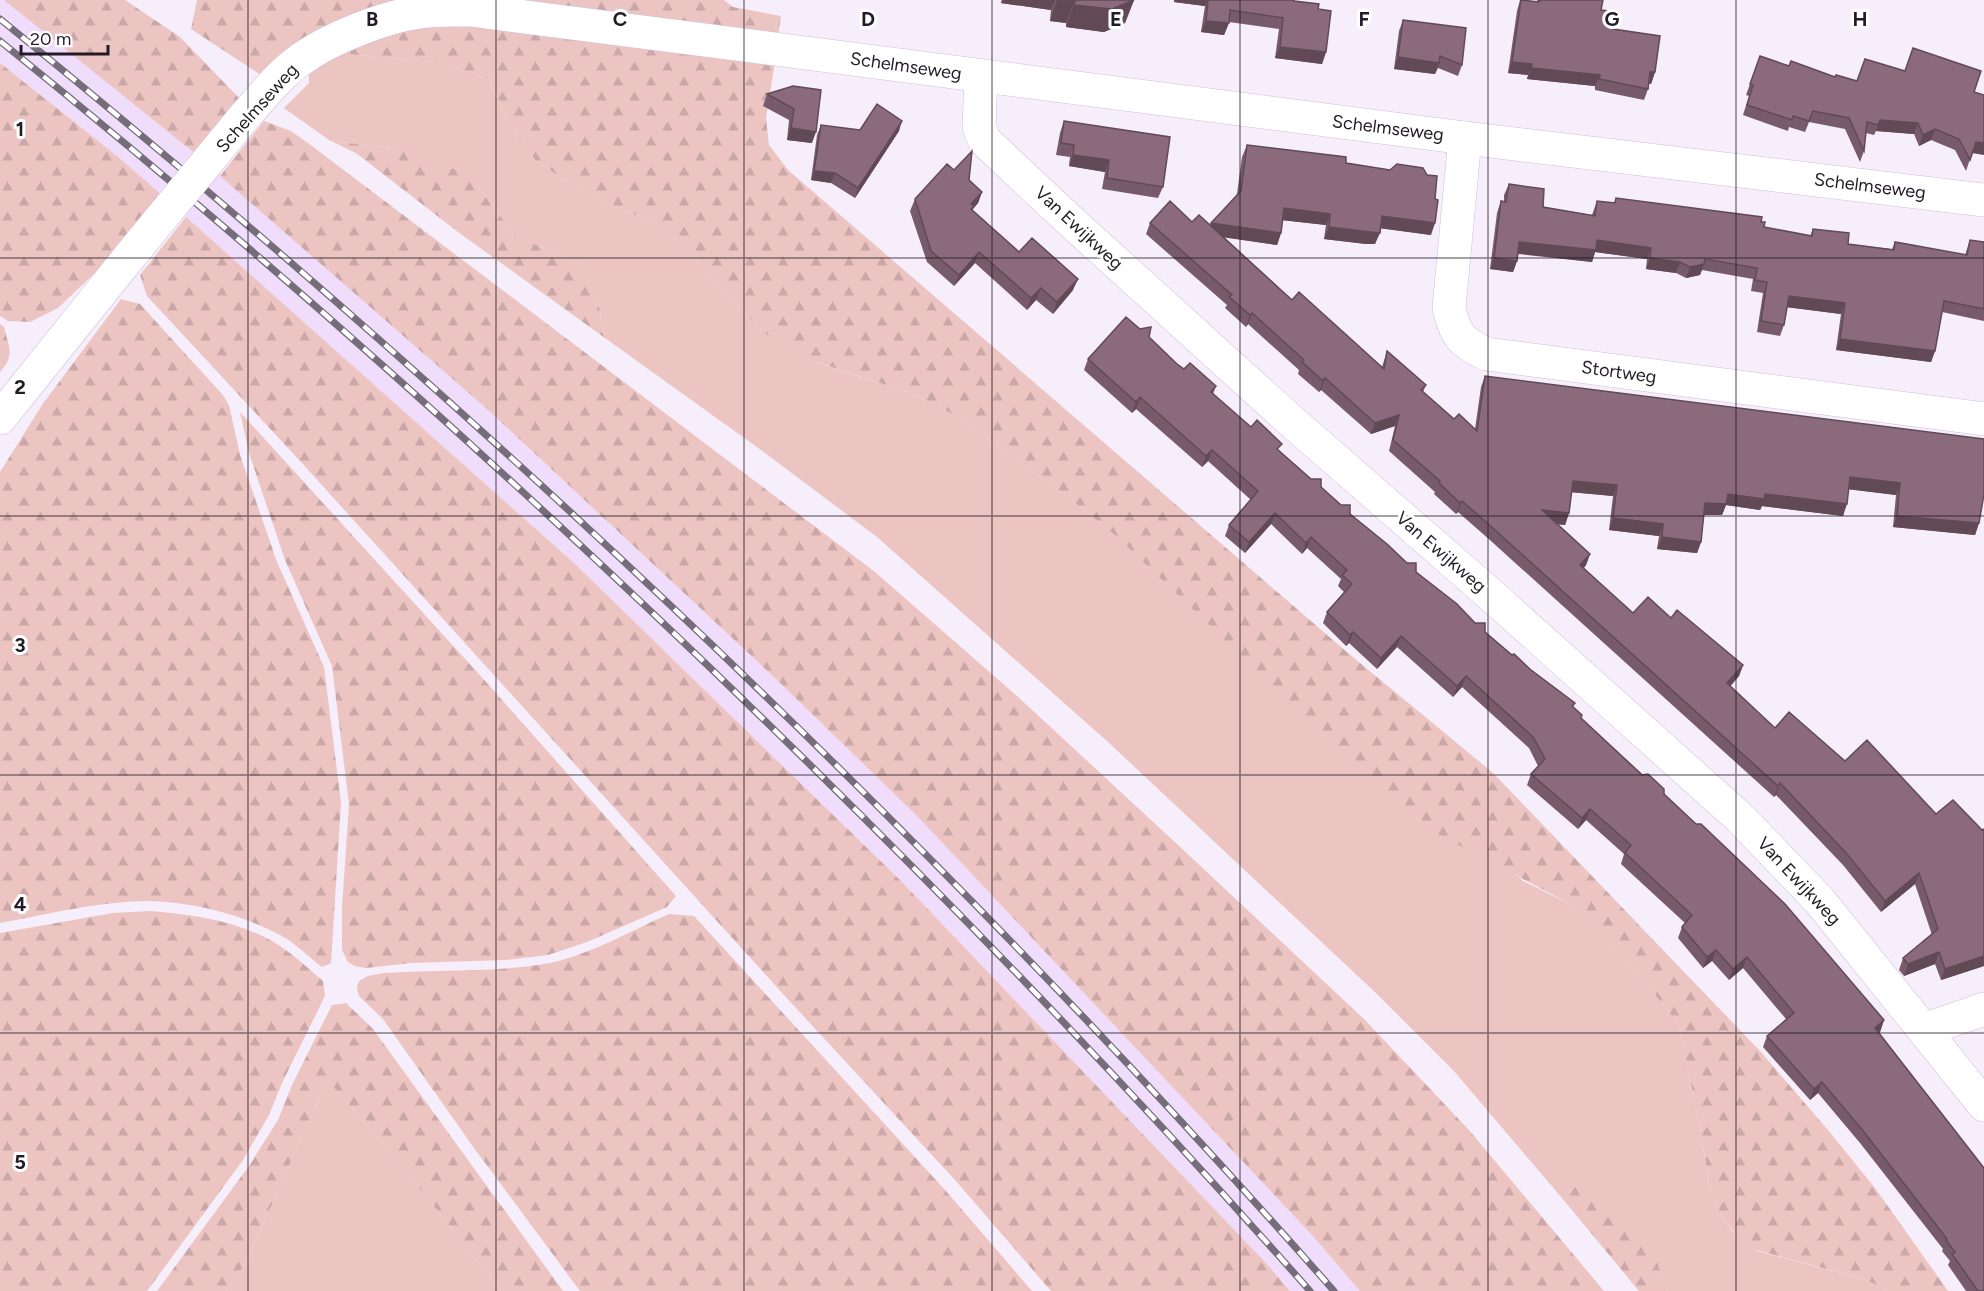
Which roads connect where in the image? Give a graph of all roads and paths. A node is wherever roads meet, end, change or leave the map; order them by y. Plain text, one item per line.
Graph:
1 (981, 76) junction
2 (1465, 138) junction
3 (1984, 200) edge
4 (0, 418) edge
5 (1984, 419) edge
6 (1984, 1009) edge
7 (1924, 1030) junction
8 (1984, 1105) edge

1 - 2 street, Schelmseweg
1 - 4 street, Schelmseweg, bridge
1 - 7 street, Van Ewijkweg
2 - 3 street, Schelmseweg
2 - 5 street, Stortweg
6 - 7 street
7 - 8 street, Van Ewijkweg

